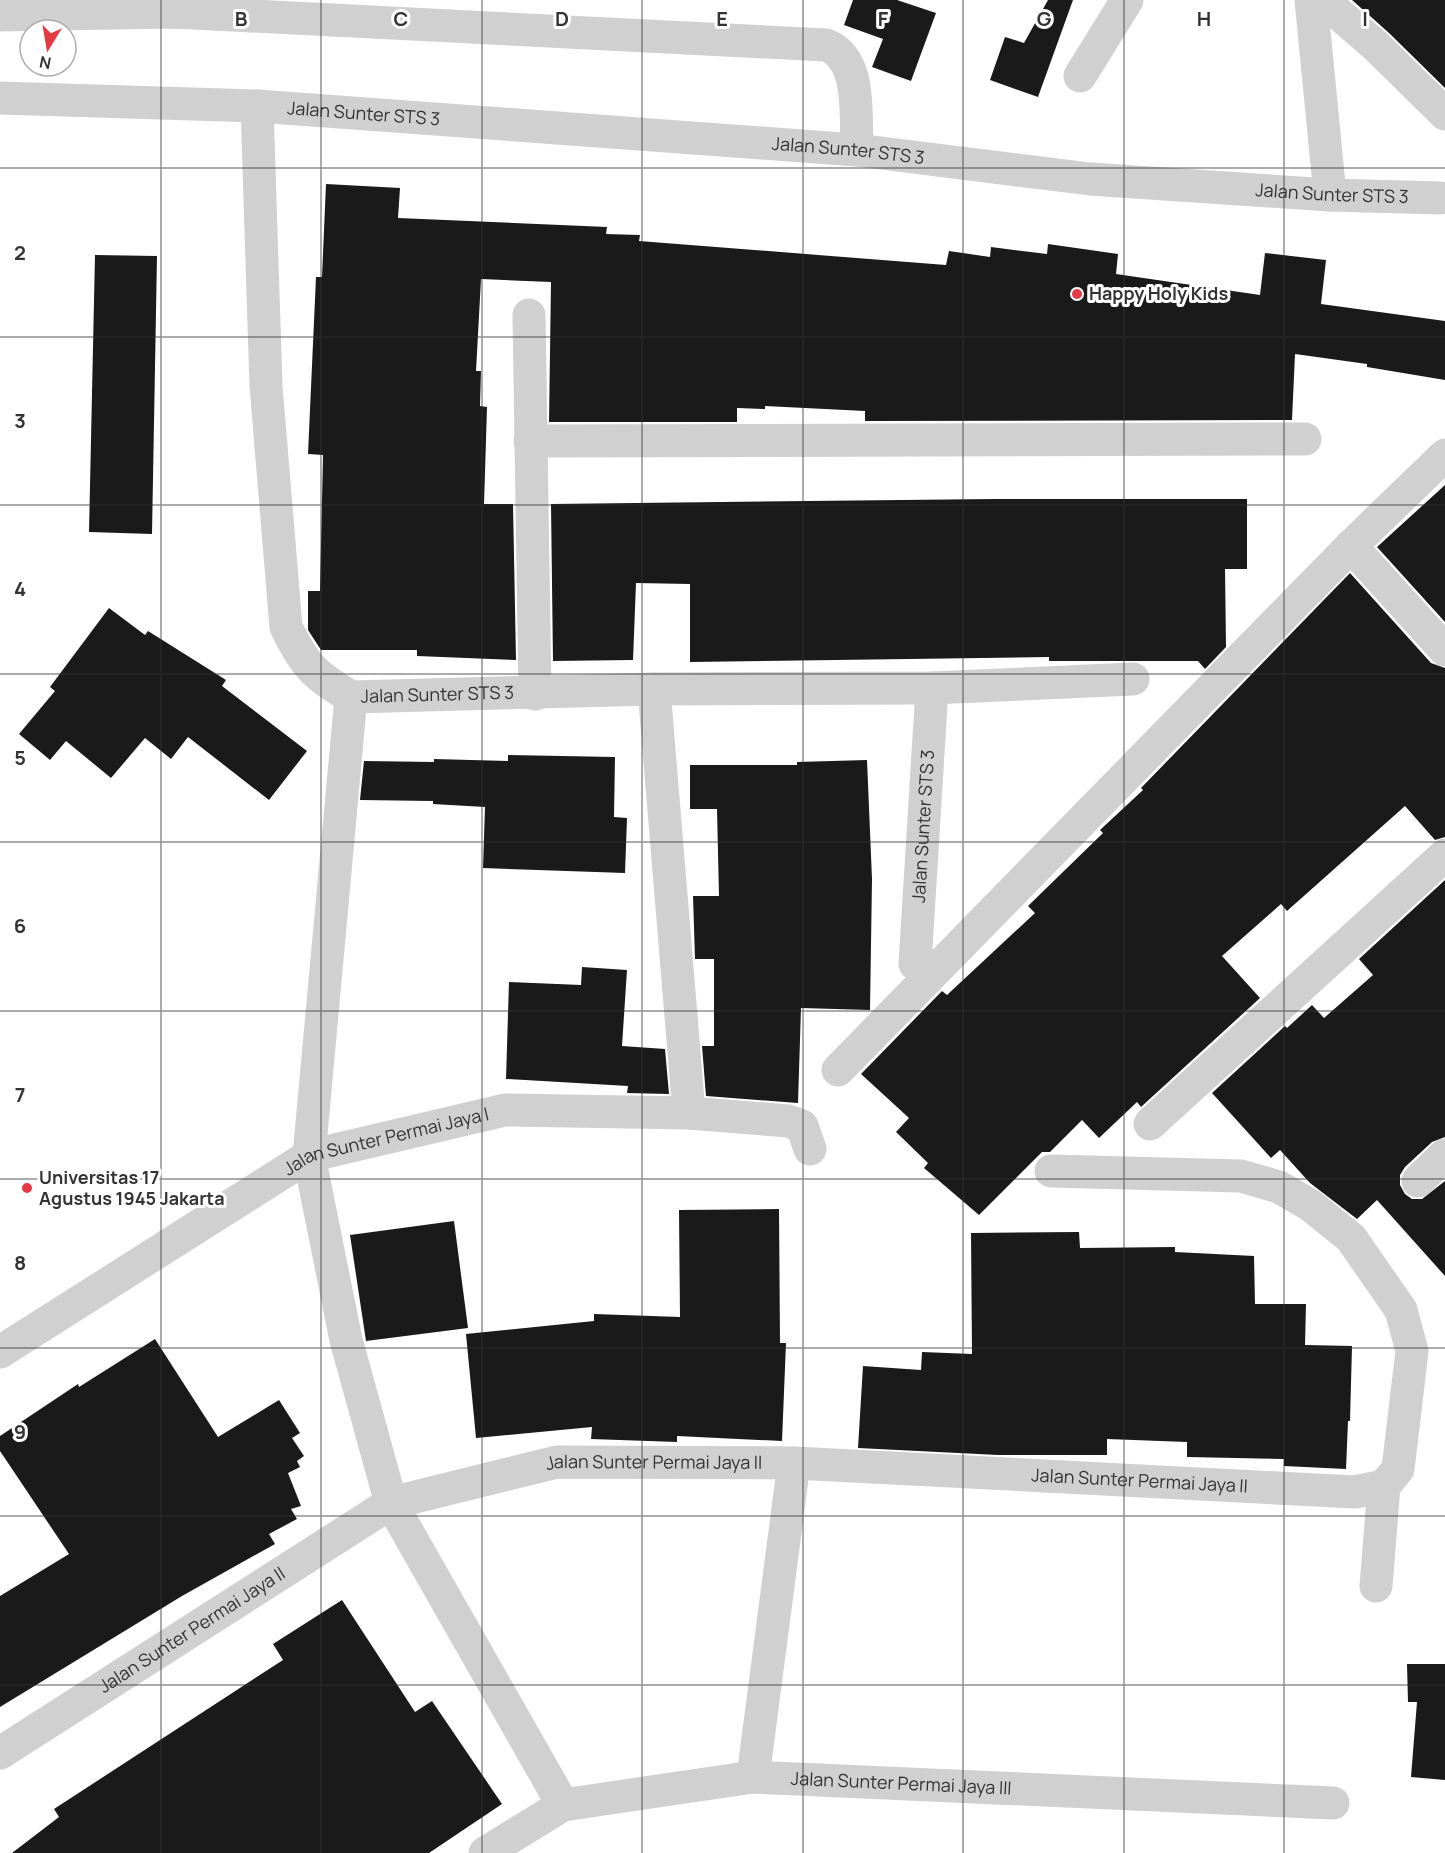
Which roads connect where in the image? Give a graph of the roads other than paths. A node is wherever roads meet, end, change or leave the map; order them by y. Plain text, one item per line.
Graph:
1 (1127, 0) edge
2 (1311, 0) edge
3 (1323, 0) edge
4 (0, 15) edge
5 (1080, 76) dead end
6 (0, 98) edge
7 (257, 106) junction
8 (1445, 114) edge
9 (857, 150) junction
10 (1329, 195) junction
11 (1440, 198) dead end
12 (529, 315) dead end
13 (1305, 439) dead end
14 (530, 441) junction
15 (1445, 455) edge
16 (1351, 546) junction
17 (1445, 650) edge
18 (1133, 679) dead end
19 (654, 688) junction
20 (932, 688) junction
21 (535, 694) junction
22 (351, 697) junction
23 (1445, 855) edge
24 (915, 964) dead end
25 (838, 1070) dead end
26 (689, 1113) junction
27 (1150, 1124) dead end
28 (810, 1149) dead end
29 (1445, 1155) edge
30 (309, 1156) junction
31 (1051, 1171) dead end
32 (1418, 1181) dead end
33 (0, 1352) edge
34 (794, 1463) junction
35 (1383, 1486) junction
36 (391, 1503) junction
37 (1376, 1586) dead end
38 (0, 1753) edge
39 (753, 1777) junction
40 (1333, 1803) dead end
41 (563, 1805) junction
42 (485, 1853) edge

1 - 5 street
2 - 10 street
3 - 8 street
4 - 9 street
6 - 7 street, Jalan Sunter STS 3
7 - 9 street, Jalan Sunter STS 3
7 - 22 street, Jalan Sunter STS 3
9 - 10 street, Jalan Sunter STS 3
10 - 11 street, Jalan Sunter STS 3
12 - 14 street, Jalan Sunter STS 3
13 - 14 street
14 - 21 street, Jalan Sunter STS 3
15 - 16 street
16 - 17 street
16 - 25 street
18 - 20 street, Jalan Sunter STS 3
19 - 20 street, Jalan Sunter STS 3
19 - 21 street, Jalan Sunter STS 3
19 - 26 street
20 - 24 street, Jalan Sunter STS 3
21 - 22 street, Jalan Sunter STS 3
22 - 30 street
23 - 27 street
26 - 28 street, Jalan Sunter Permai Jaya I
26 - 30 street, Jalan Sunter Permai Jaya I
29 - 32 street
30 - 33 street, Jalan Sunter Permai Jaya I
30 - 36 street
31 - 35 street
34 - 35 street, Jalan Sunter Permai Jaya II
34 - 36 street, Jalan Sunter Permai Jaya II
34 - 39 street
35 - 37 street
36 - 38 street, Jalan Sunter Permai Jaya II
36 - 41 street
39 - 40 street, Jalan Sunter Permai Jaya III
39 - 41 street, Jalan Sunter Permai Jaya III
41 - 42 street, Jalan Sunter Permai Jaya III

